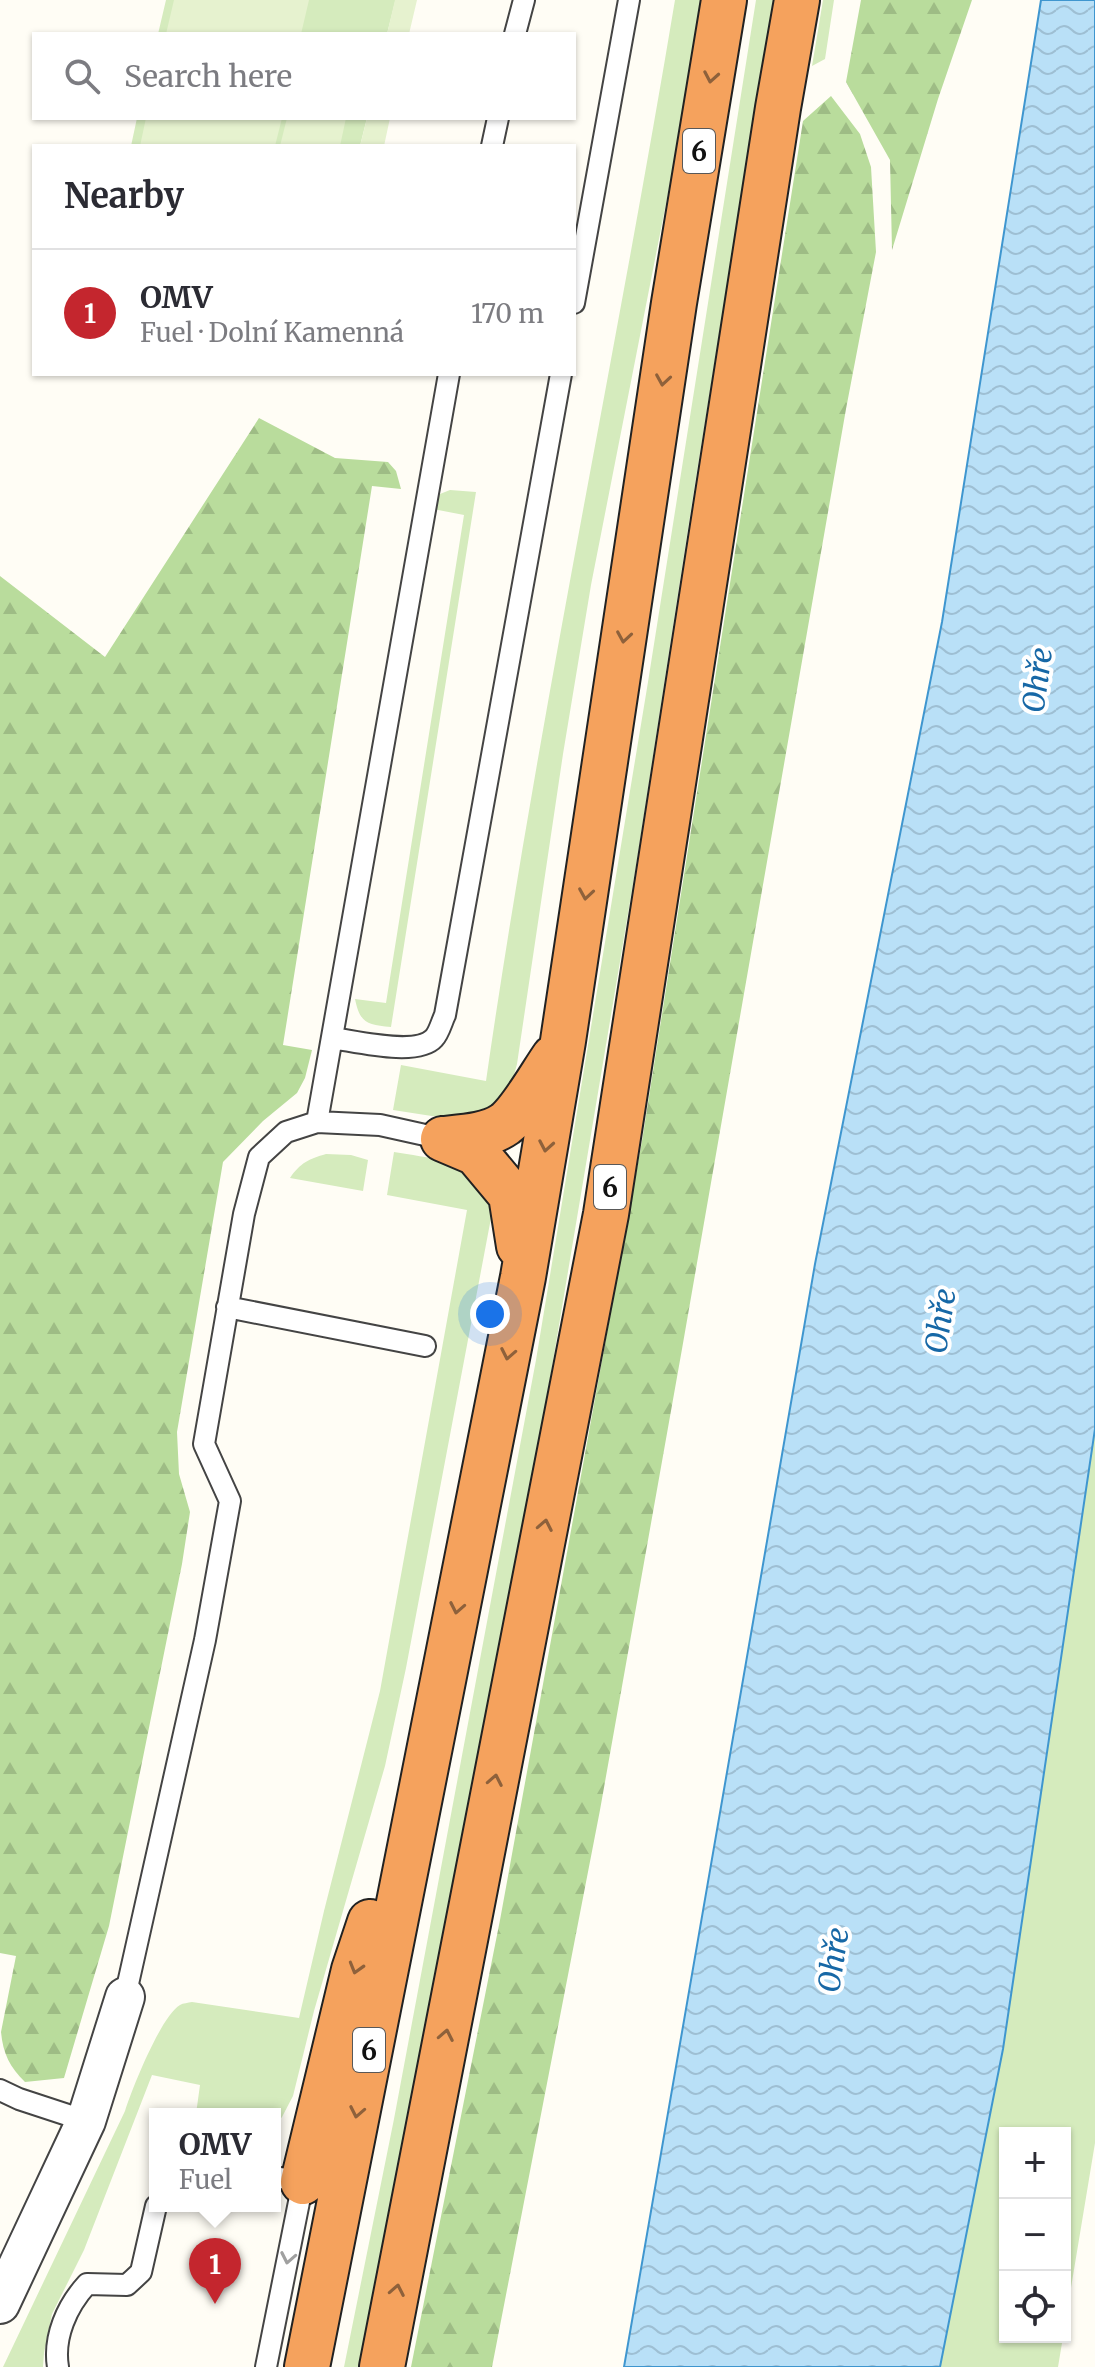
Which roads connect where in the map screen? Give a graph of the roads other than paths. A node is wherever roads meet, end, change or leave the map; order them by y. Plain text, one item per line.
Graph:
1 (524, 0) edge
2 (629, 0) edge
3 (724, 0) edge
4 (797, 0) edge
5 (516, 32) edge
6 (498, 120) edge
7 (492, 144) edge
8 (576, 292) edge
9 (449, 376) edge
10 (561, 376) edge
11 (332, 1038) junction
12 (563, 1041) junction
13 (317, 1122) junction
14 (443, 1139) junction
15 (523, 1277) junction
16 (227, 1307) junction
17 (425, 1346) dead end
18 (432, 1734) junction
19 (125, 1997) joint
20 (0, 2090) edge
21 (86, 2121) junction
22 (289, 2180) edge
23 (155, 2212) edge
24 (0, 2304) edge
25 (58, 2367) edge
26 (266, 2367) edge
27 (307, 2367) edge
28 (382, 2367) edge

1 - 5 lane
2 - 8 lane
3 -> 12 highway, 6
28 -> 4 highway, 6
6 - 7 lane
9 - 11 lane
10 - 11 lane
11 - 13 lane
12 - 14 highway
12 -> 15 highway, 6
13 - 14 lane
13 - 16 lane
14 - 15 highway
15 -> 18 highway, 6
16 - 17 lane
16 - 19 lane
18 -> 22 highway
18 -> 27 highway, 6
19 - 21 street
20 - 21 lane
21 - 24 street
22 -> 26 lane
23 - 25 lane

